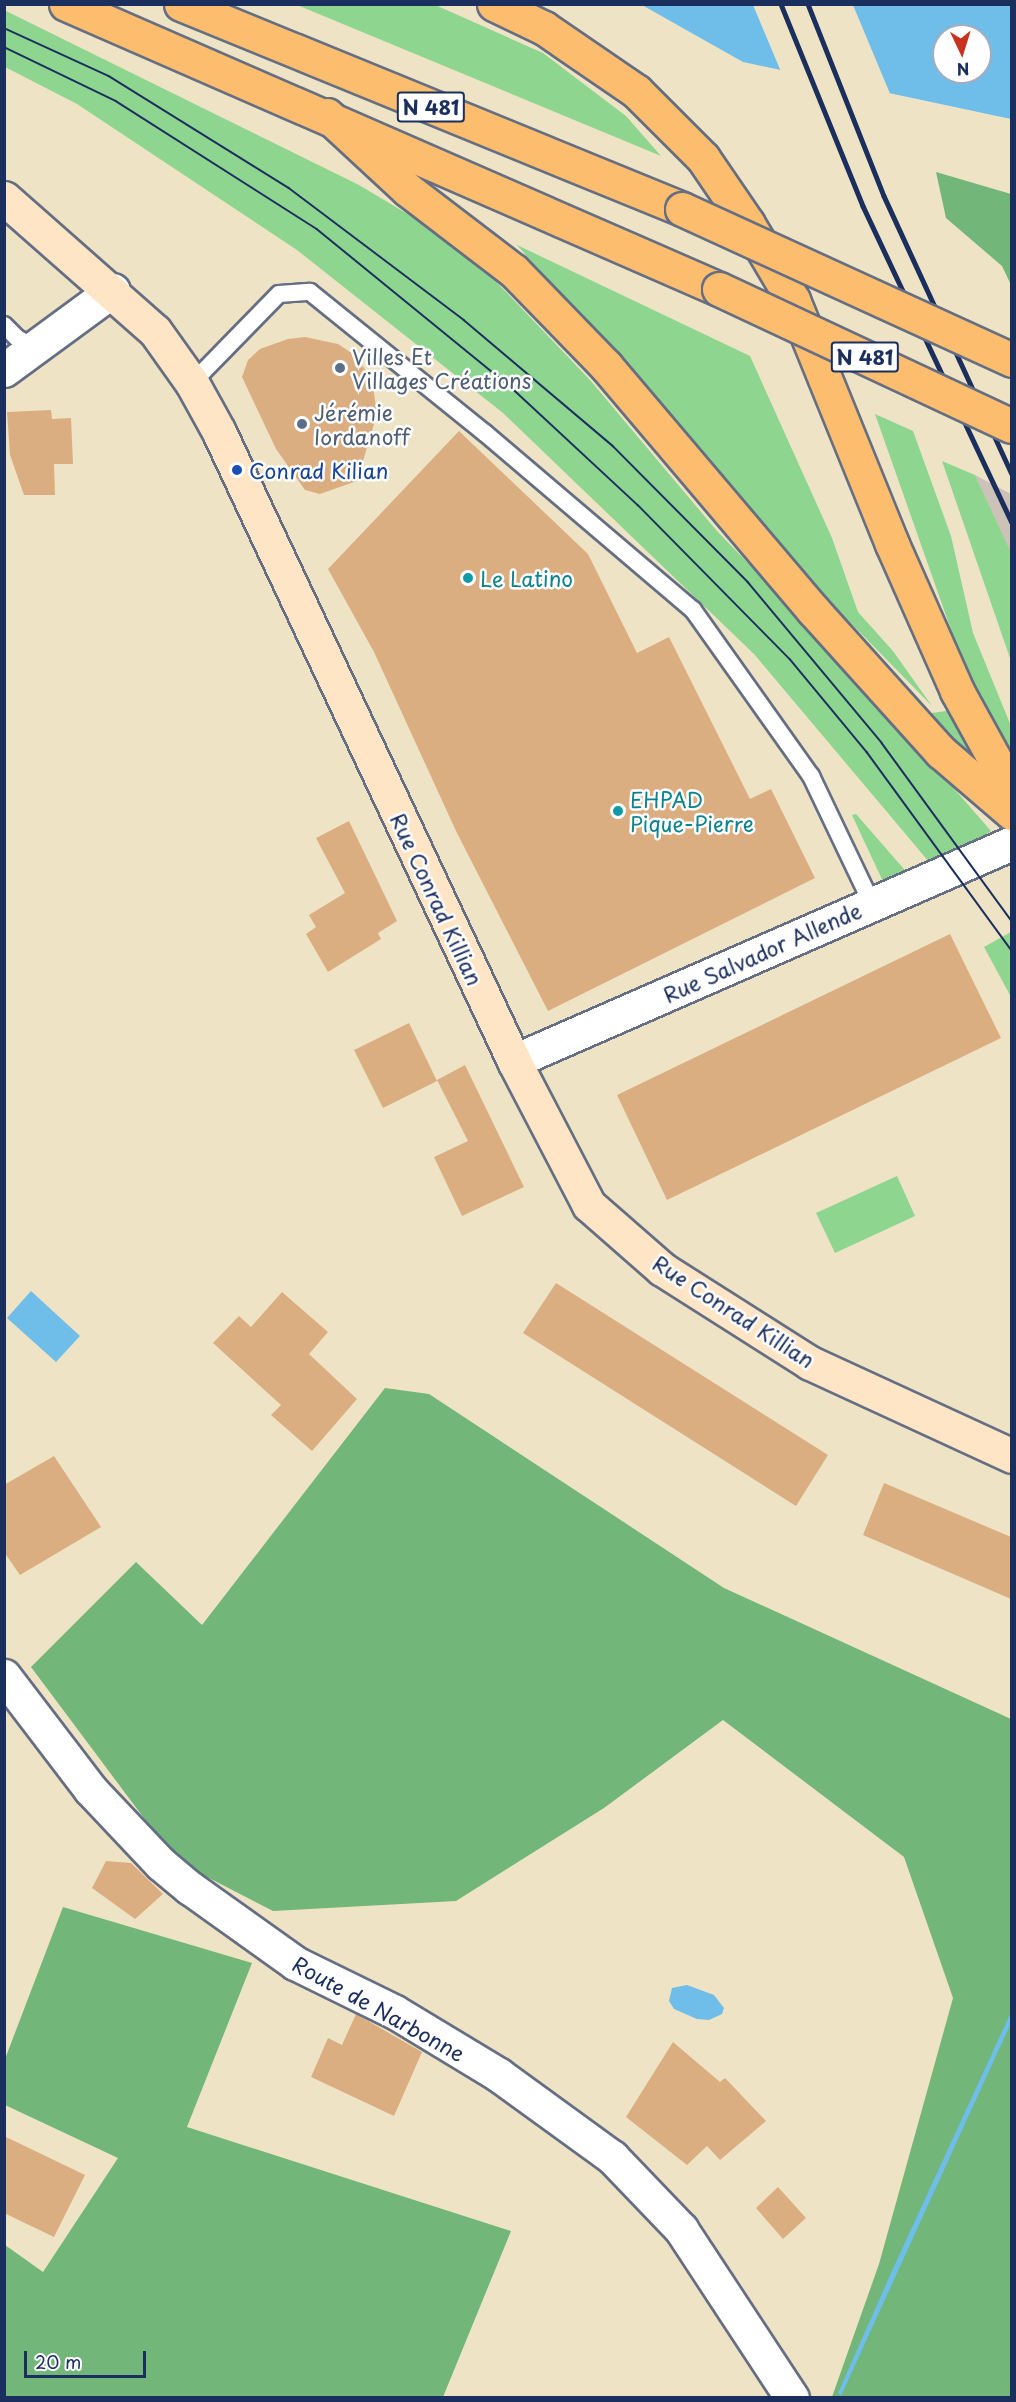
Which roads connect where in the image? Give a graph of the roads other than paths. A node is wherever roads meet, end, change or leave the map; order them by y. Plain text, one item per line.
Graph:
1 (66, 4) edge
2 (180, 4) edge
3 (494, 4) edge
4 (327, 115) junction
5 (4, 198) edge
6 (113, 290) junction
7 (4, 325) edge
8 (38, 349) junction
9 (1011, 360) edge
10 (4, 370) edge
11 (192, 383) junction
12 (1011, 426) edge
13 (1011, 791) edge
14 (1011, 813) edge
15 (1011, 843) edge
16 (872, 904) junction
17 (514, 1061) junction
18 (1011, 1456) edge
19 (4, 1676) edge
20 (792, 2397) edge

1 - 4 highway, N 481
2 - 9 highway, N 481, bridge
3 - 13 highway
4 - 12 highway, N 481, bridge
4 - 14 highway
5 - 6 street, Rue Conrad Killian
6 - 8 street
6 - 11 street, Rue Conrad Killian
7 - 8 lane
8 - 10 street
11 - 16 lane
11 - 17 street, Rue Conrad Killian
15 - 16 street, Rue Salvador Allende
16 - 17 street, Rue Salvador Allende
17 - 18 street, Rue Conrad Killian
19 - 20 street, Route de Narbonne

